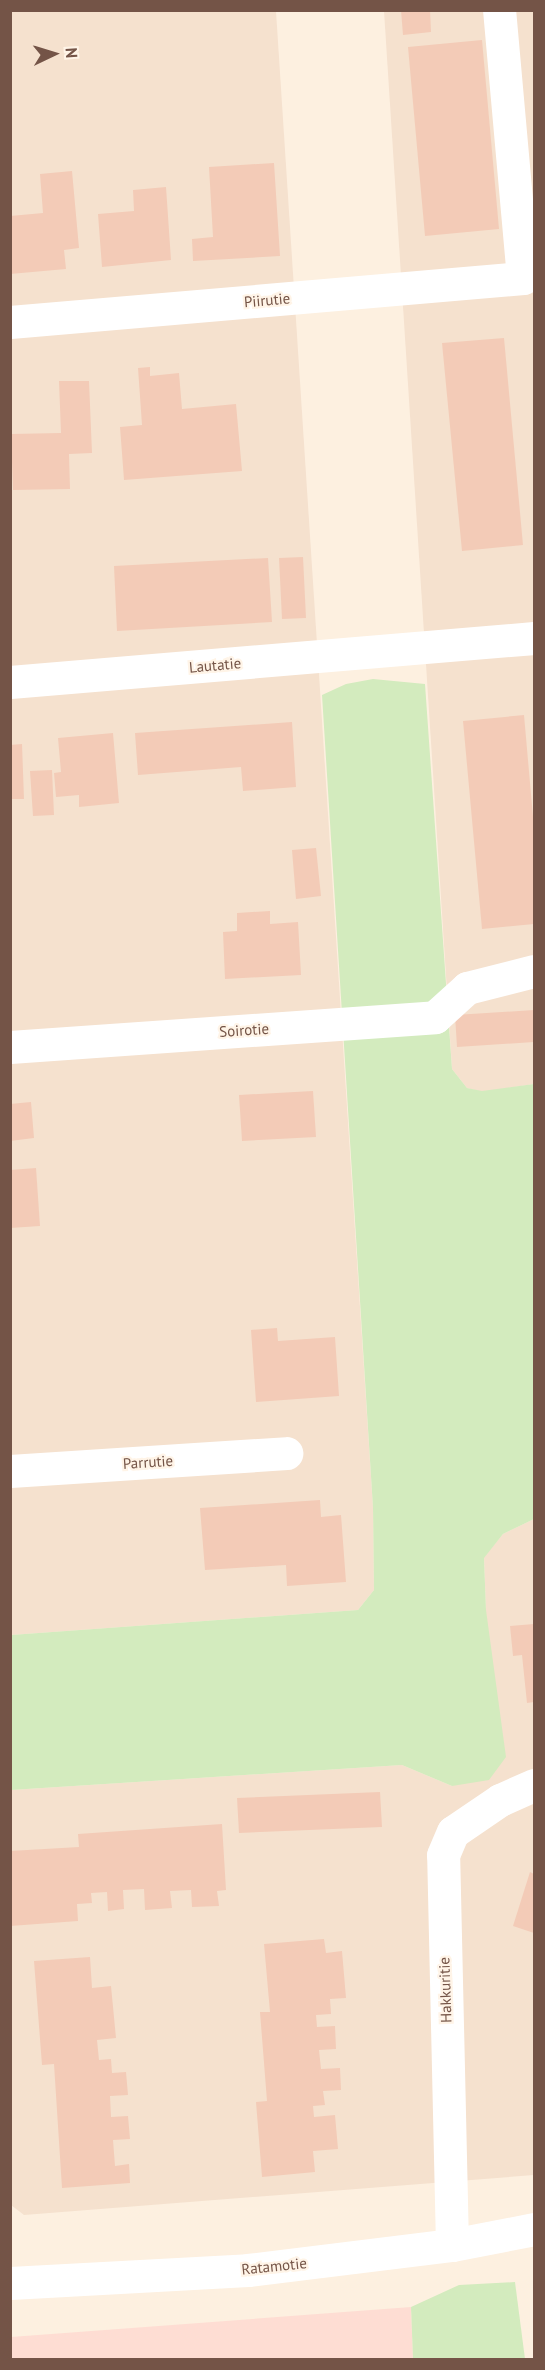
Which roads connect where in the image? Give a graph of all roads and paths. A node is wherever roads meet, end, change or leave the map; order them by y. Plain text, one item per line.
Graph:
1 (499, 10) edge
2 (10, 322) edge
3 (534, 638) edge
4 (10, 682) edge
5 (534, 971) edge
6 (10, 1047) edge
7 (286, 1453) dead end
8 (10, 1471) edge
9 (534, 1785) edge
10 (534, 2229) edge
11 (452, 2245) junction
12 (10, 2283) edge

1 - 2 street, Piirutie
3 - 4 street, Lautatie
5 - 6 street, Soirotie
7 - 8 street, Parrutie
9 - 11 street, Hakkuritie
10 - 11 street, Ratamotie
11 - 12 street, Ratamotie

